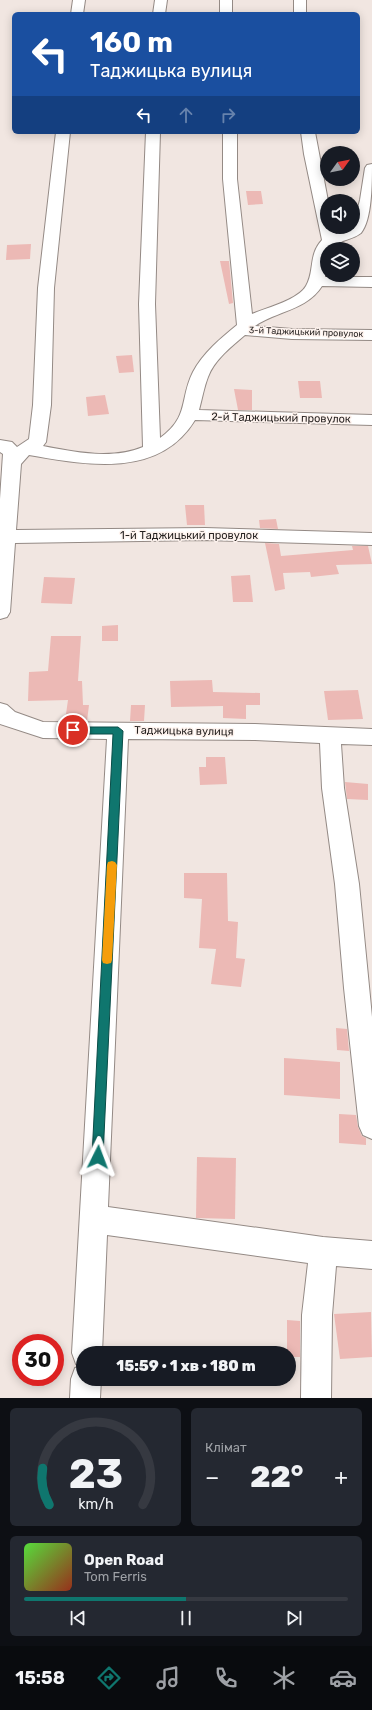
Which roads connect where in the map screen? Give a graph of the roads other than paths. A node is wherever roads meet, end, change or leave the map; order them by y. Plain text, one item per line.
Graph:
1 (79, 0) edge
2 (161, 0) edge
3 (226, 0) edge
4 (300, 0) edge
5 (77, 12) edge
6 (159, 12) edge
7 (226, 12) edge
8 (300, 12) edge
9 (63, 134) edge
10 (153, 134) edge
11 (230, 134) edge
12 (308, 134) edge
13 (371, 178) edge
14 (360, 224) edge
15 (345, 234) edge
16 (360, 234) edge
17 (372, 234) edge
18 (330, 242) joint
19 (320, 259) edge
20 (317, 281) junction
21 (372, 282) edge
22 (243, 327) junction
23 (372, 335) edge
24 (190, 415) junction
25 (372, 420) edge
26 (0, 446) edge
27 (24, 449) junction
28 (152, 450) junction
29 (12, 463) junction
30 (5, 536) junction
31 (372, 539) edge
32 (0, 612) edge
33 (0, 711) edge
34 (118, 731) junction
35 (330, 735) junction
36 (372, 737) edge
37 (372, 1126) edge
38 (94, 1219) junction
39 (323, 1251) junction
40 (372, 1255) edge
41 (87, 1346) edge
42 (86, 1386) edge
43 (85, 1398) edge
44 (316, 1398) edge

1 - 5 street
2 - 6 street
3 - 7 street
4 - 8 street
9 - 27 street
10 - 28 street
11 - 22 street
12 - 18 street
13 - 14 street
15 - 18 street
16 - 17 street
19 - 20 street
20 - 21 street
20 - 22 street
22 - 23 street, 3-й Таджицький провулок
22 - 24 street
24 - 25 street, 2-й Таджицький провулок
24 - 28 street
26 - 29 street
27 - 28 street
27 - 29 street
29 - 30 street
30 - 31 street, 1-й Таджицький провулок
30 - 32 street
33 - 34 street, Таджицька вулиця
34 - 35 street, Таджицька вулиця
34 - 38 street
35 - 36 street, Таджицька вулиця
35 - 37 street
38 - 39 street
38 - 41 street
39 - 40 street
39 - 44 street
42 - 43 street

